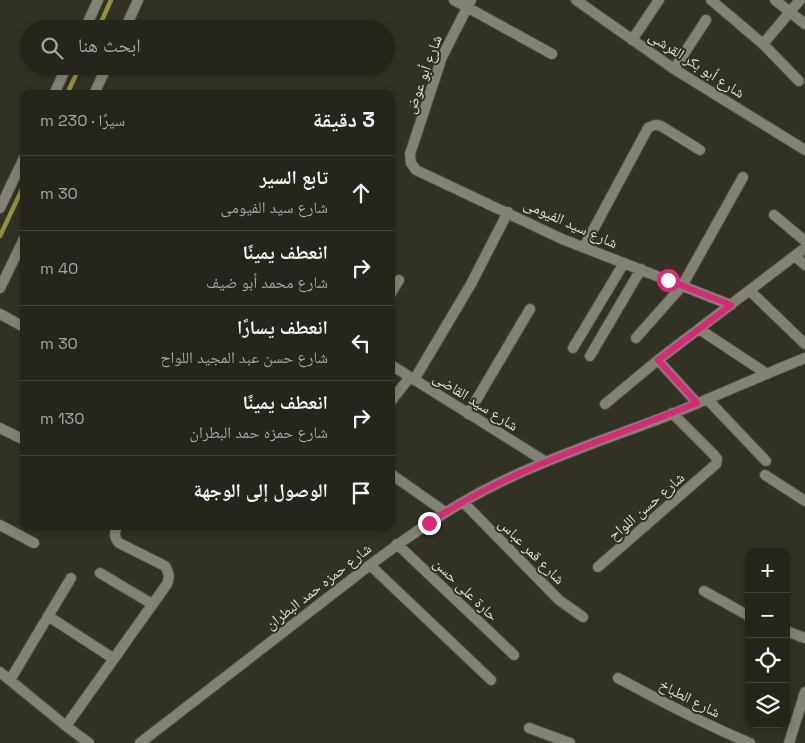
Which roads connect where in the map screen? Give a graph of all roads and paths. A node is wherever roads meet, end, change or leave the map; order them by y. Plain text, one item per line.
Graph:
1 (98, 0) edge
2 (138, 0) edge
3 (454, 0) edge
4 (576, 0) edge
5 (659, 0) edge
6 (711, 0) edge
7 (775, 0) edge
8 (800, 0) edge
9 (469, 3) edge
10 (790, 12) junction
11 (89, 20) edge
12 (130, 20) edge
13 (706, 20) dead end
14 (805, 24) edge
15 (632, 40) junction
16 (763, 44) junction
17 (552, 54) dead end
18 (674, 69) junction
19 (63, 75) edge
20 (103, 75) edge
21 (799, 81) dead end
22 (56, 90) edge
23 (96, 90) edge
24 (700, 150) dead end
25 (805, 150) edge
26 (410, 154) joint
27 (20, 166) edge
28 (743, 178) dead end
29 (0, 208) edge
30 (508, 212) junction
31 (774, 215) dead end
32 (805, 241) edge
33 (20, 247) edge
34 (584, 247) junction
35 (805, 248) edge
36 (795, 256) junction
37 (624, 263) junction
38 (805, 265) edge
39 (641, 270) junction
40 (399, 280) dead end
41 (395, 286) edge
42 (682, 286) junction
43 (0, 288) edge
44 (750, 291) junction
45 (731, 305) junction
46 (530, 309) dead end
47 (0, 314) edge
48 (20, 325) edge
49 (699, 329) junction
50 (636, 338) dead end
51 (805, 344) edge
52 (573, 348) dead end
53 (590, 356) dead end
54 (805, 358) edge
55 (658, 360) junction
56 (395, 367) edge
57 (767, 374) junction
58 (412, 378) junction
59 (395, 397) edge
60 (708, 399) junction
61 (697, 403) junction
62 (605, 404) dead end
63 (672, 413) junction
64 (468, 414) junction
65 (0, 428) edge
66 (20, 438) edge
67 (766, 461) dead end
68 (546, 462) junction
69 (765, 475) dead end
70 (395, 477) edge
71 (805, 501) edge
72 (463, 502) junction
73 (445, 512) junction
74 (1, 528) edge
75 (116, 530) edge
76 (34, 543) dead end
77 (397, 544) junction
78 (370, 565) junction
79 (598, 567) dead end
80 (100, 573) dead end
81 (71, 578) dead end
82 (704, 591) dead end
83 (152, 604) junction
84 (745, 614) edge
85 (48, 616) junction
86 (583, 617) dead end
87 (790, 632) edge
88 (805, 638) edge
89 (514, 655) dead end
90 (114, 659) junction
91 (0, 672) edge
92 (618, 678) dead end
93 (10, 680) junction
94 (491, 680) dead end
95 (805, 692) edge
96 (66, 726) junction
97 (529, 728) dead end
98 (89, 743) edge
99 (140, 743) edge
100 (570, 743) edge
101 (750, 743) edge
102 (788, 743) edge

1 - 11 street
2 - 12 street
3 - 9 street
4 - 15 street, شارع أبو بكر القرشى
5 - 15 street
6 - 16 street
7 - 10 street
8 - 10 street
9 - 17 street
9 - 26 street, شارع أبو عوض
10 - 14 street
10 - 16 street
13 - 18 street
15 - 18 street, شارع أبو بكر القرشى
16 - 21 street
18 - 25 street, شارع أبو بكر القرشى
19 - 22 street
20 - 23 street
24 - 34 street
26 - 30 street, شارع سيد الفيومى
27 - 29 street
28 - 42 street
30 - 34 street, شارع سيد الفيومى
30 - 58 street
31 - 32 street
33 - 43 street
34 - 37 street, شارع سيد الفيومى
35 - 36 street
36 - 38 street
36 - 44 street
37 - 39 street, شارع سيد الفيومى
37 - 52 street
39 - 42 street, شارع سيد الفيومى
39 - 53 street
40 - 41 street
42 - 45 street, شارع سيد الفيومى
42 - 50 street
44 - 45 street
44 - 51 street
45 - 49 street
46 - 64 street
47 - 48 street
49 - 55 street
49 - 57 street
54 - 57 street, شارع حمزه حمد البطران
55 - 61 street
55 - 62 street
56 - 58 street, شارع سيد القاضى
57 - 60 street, شارع حمزه حمد البطران
58 - 59 street
58 - 64 street, شارع سيد القاضى
60 - 61 street, شارع حمزه حمد البطران
60 - 67 street
61 - 63 street, شارع حمزه حمد البطران
63 - 68 street, شارع حمزه حمد البطران
63 - 79 street, شارع حسن اللواح
64 - 68 street, شارع سيد القاضى
65 - 66 street
68 - 72 street, شارع حمزه حمد البطران
69 - 71 street
70 - 73 street
72 - 73 street, شارع حمزه حمد البطران
72 - 86 street, شارع قمر عباس
73 - 77 street, شارع حمزه حمد البطران
74 - 76 street
75 - 83 street
77 - 78 street, شارع حمزه حمد البطران
77 - 89 street, حارة على حسن
78 - 94 street
78 - 99 street, شارع حمزه حمد البطران
80 - 83 street
81 - 85 street
82 - 84 street
83 - 90 street
85 - 90 street
85 - 93 street
87 - 88 street
90 - 96 street
91 - 93 street
92 - 101 street, شارع الطباخ
93 - 96 street
95 - 102 street
96 - 98 street
97 - 100 street

